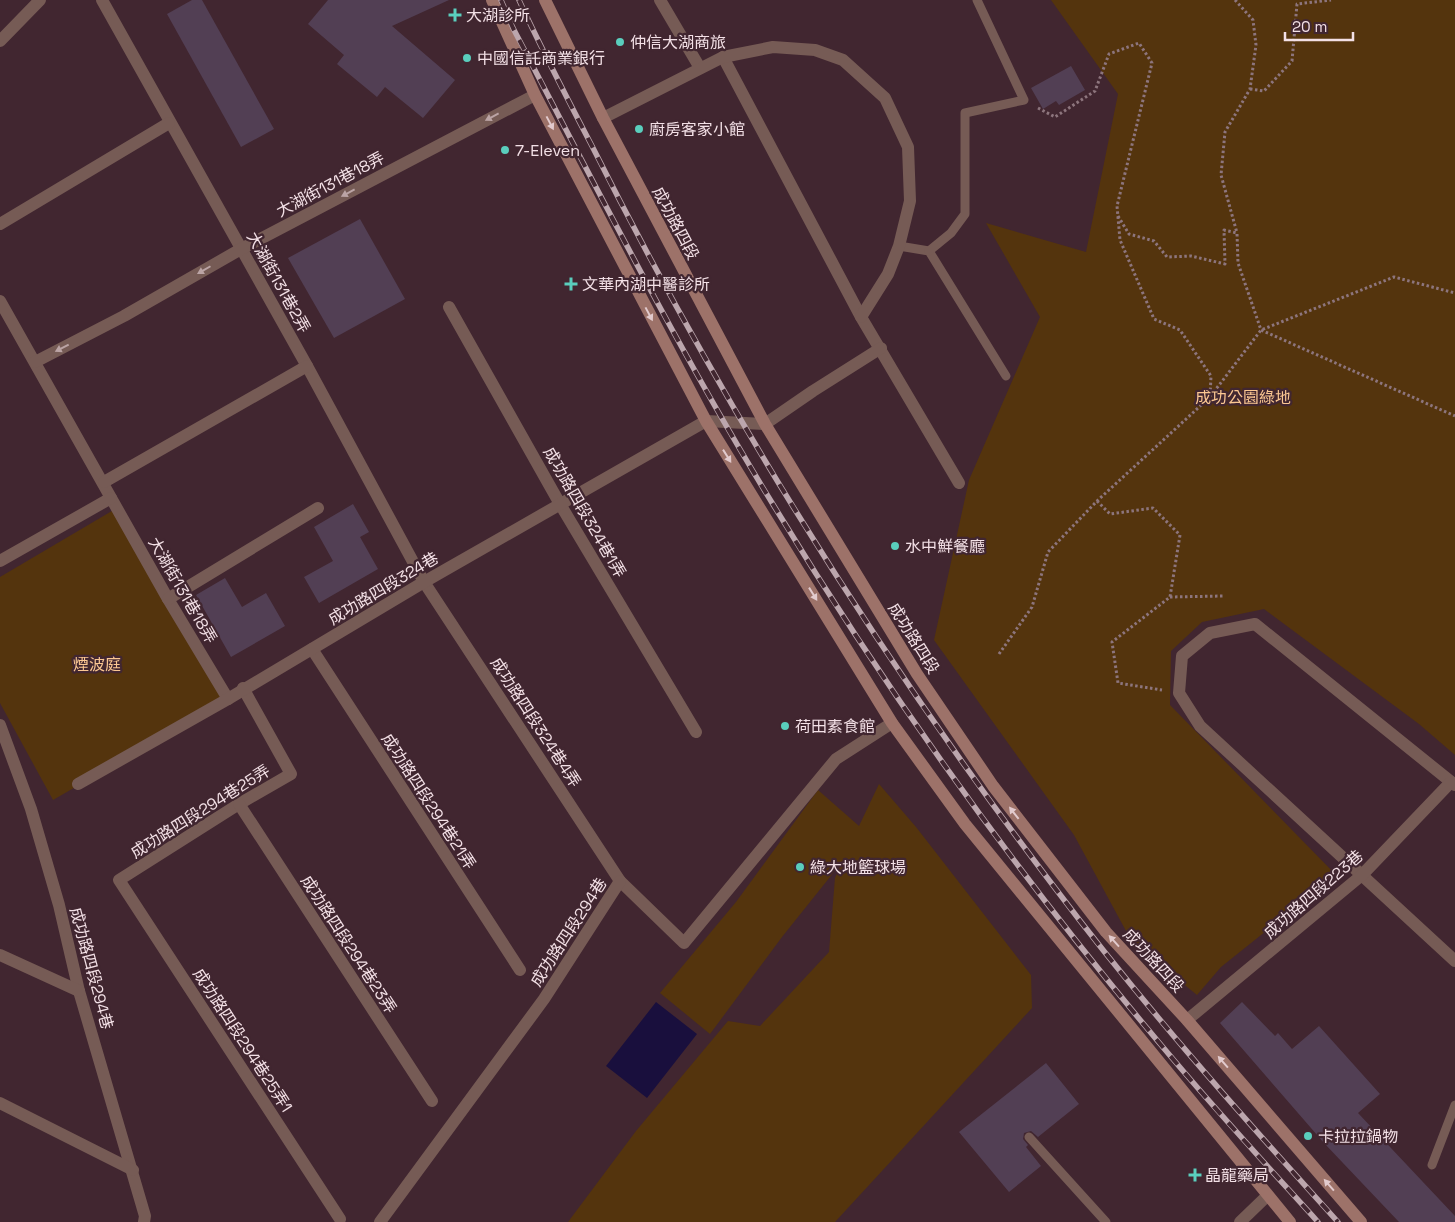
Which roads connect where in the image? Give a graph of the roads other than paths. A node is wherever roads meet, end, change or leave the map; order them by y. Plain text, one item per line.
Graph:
1 (40, 0) edge
2 (102, 0) edge
3 (492, 0) edge
4 (545, 0) edge
5 (660, 0) edge
6 (977, 0) edge
7 (0, 41) edge
8 (723, 58) junction
9 (700, 68) junction
10 (535, 95) junction
11 (603, 118) junction
12 (169, 123) junction
13 (0, 224) edge
14 (899, 246) junction
15 (241, 249) junction
16 (930, 251) junction
17 (0, 301) edge
18 (449, 307) dead end
19 (861, 317) junction
20 (881, 348) junction
21 (35, 362) junction
22 (307, 366) junction
23 (1006, 376) dead end
24 (706, 421) junction
25 (765, 424) junction
26 (104, 482) junction
27 (959, 483) dead end
28 (112, 498) junction
29 (560, 504) junction
30 (318, 508) dead end
31 (0, 561) edge
32 (424, 582) junction
33 (168, 599) junction
34 (312, 649) junction
35 (243, 688) junction
36 (228, 699) junction
37 (892, 723) junction
38 (0, 725) edge
39 (696, 732) dead end
40 (1453, 783) edge
41 (78, 784) dead end
42 (239, 804) junction
43 (1362, 875) junction
44 (119, 880) joint
45 (620, 881) junction
46 (0, 955) edge
47 (1455, 962) edge
48 (520, 970) dead end
49 (79, 991) junction
50 (1187, 1020) junction
51 (432, 1101) dead end
52 (0, 1103) edge
53 (1455, 1105) edge
54 (1029, 1137) dead end
55 (1432, 1165) dead end
56 (133, 1170) junction
57 (1267, 1196) junction
58 (340, 1219) dead end
59 (144, 1222) edge
60 (380, 1222) edge
61 (1106, 1222) edge
62 (1240, 1222) edge
63 (1290, 1222) edge
64 (1361, 1222) edge

1 - 7 street
2 - 12 street, 大湖街131巷2弄
3 - 10 main road
4 - 11 main road, 成功路四段
5 - 9 street
6 - 16 lane
8 - 9 street
8 - 14 street
8 - 19 street
9 - 11 street
10 -> 15 street, 大湖街131巷18弄
10 -> 24 main road
11 - 25 main road, 成功路四段
12 - 13 street
12 - 15 street, 大湖街131巷2弄
14 - 16 lane
14 - 19 street
15 -> 21 street, 大湖街131巷18弄
15 - 22 street, 大湖街131巷2弄
16 - 23 lane
17 - 21 street, 大湖街131巷18弄
18 - 29 street, 成功路四段324巷1弄
19 - 20 street
20 - 25 street
20 - 27 street
21 - 26 street, 大湖街131巷18弄
22 - 26 street
22 - 32 street, 大湖街131巷2弄
24 - 25 street
24 - 29 street, 成功路四段324巷
24 -> 37 main road
50 -> 25 main road, 成功路四段
26 - 28 street, 大湖街131巷18弄
28 - 31 street
28 - 33 street, 大湖街131巷18弄
29 - 32 street, 成功路四段324巷
29 - 39 street, 成功路四段324巷1弄
30 - 33 street
32 - 34 street, 成功路四段324巷
32 - 45 street, 成功路四段324巷4弄
33 - 36 street, 大湖街131巷18弄
34 - 35 street, 成功路四段324巷
34 - 48 street, 成功路四段294巷21弄
35 - 36 street, 成功路四段324巷
35 - 42 street, 成功路四段294巷25弄
36 - 41 street, 成功路四段324巷
37 - 45 street, 成功路四段294巷
37 - 57 main road
38 - 49 street, 成功路四段294巷
40 - 43 street, 成功路四段223巷
40 - 43 street
42 - 44 street, 成功路四段294巷25弄
42 - 51 street, 成功路四段294巷23弄
43 - 47 street
43 - 50 street, 成功路四段223巷
44 - 58 street, 成功路四段294巷25弄1
45 - 60 street, 成功路四段294巷
46 - 49 street
49 - 56 street, 成功路四段294巷
64 -> 50 main road, 成功路四段
52 - 56 street
53 - 55 lane
54 - 61 lane
56 - 59 street, 成功路四段294巷
57 - 62 street
57 - 63 main road

